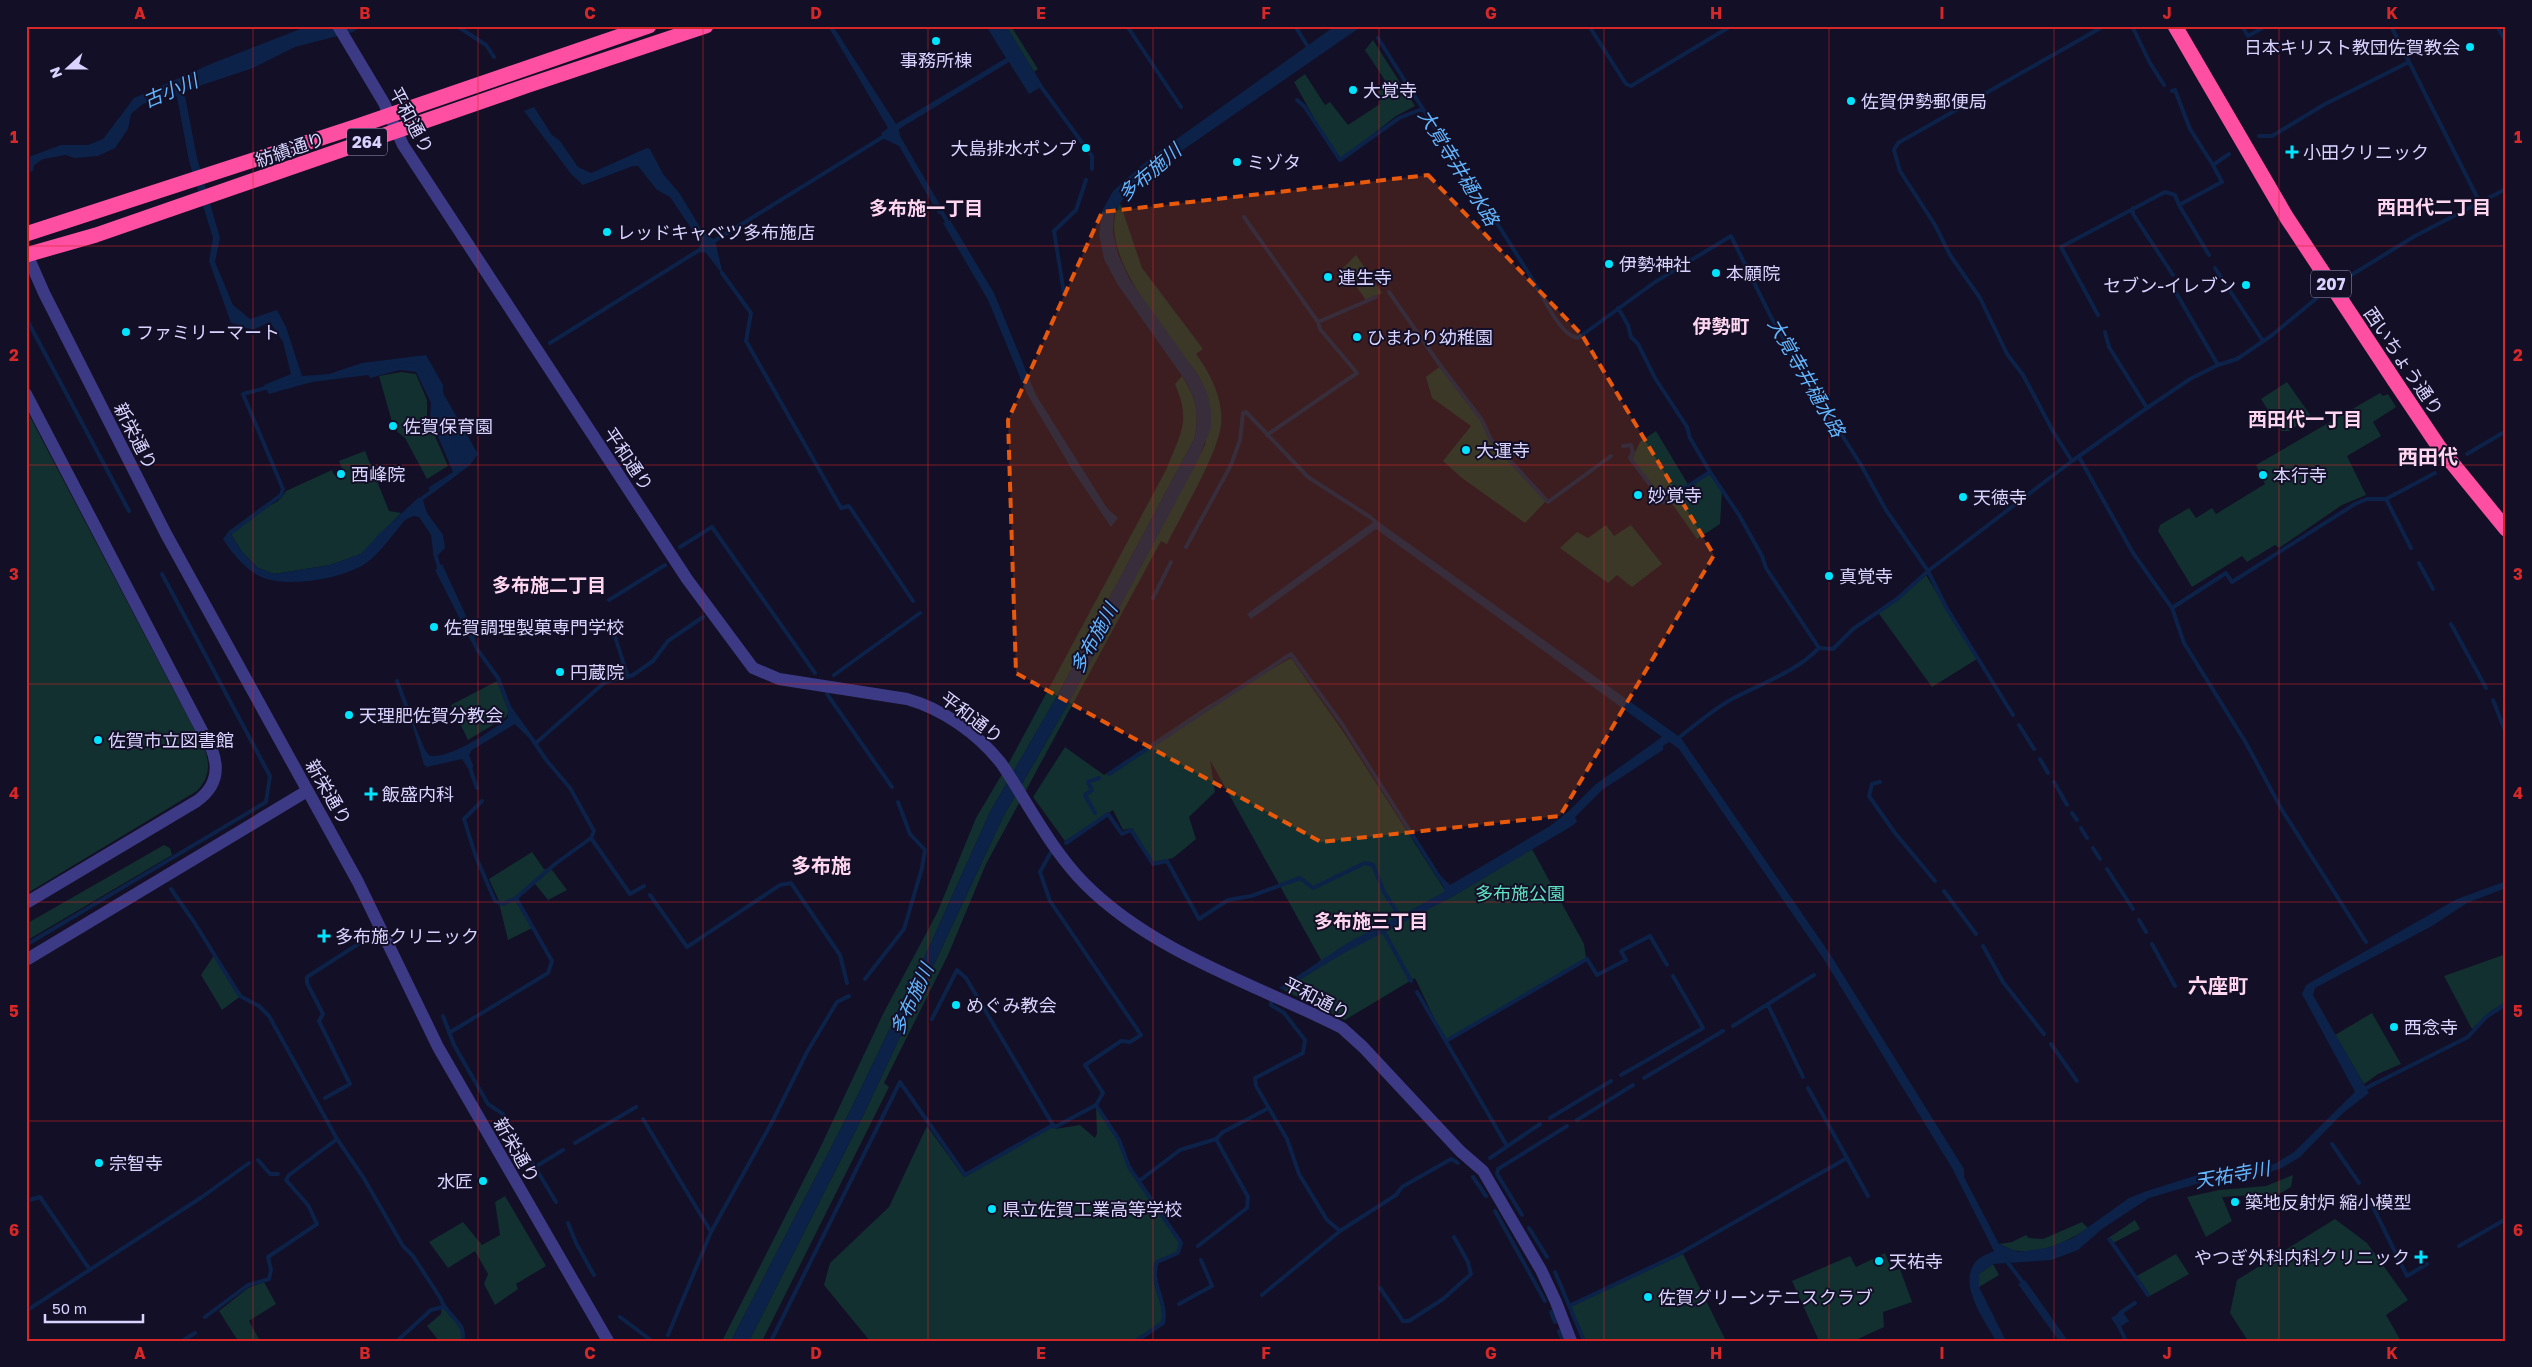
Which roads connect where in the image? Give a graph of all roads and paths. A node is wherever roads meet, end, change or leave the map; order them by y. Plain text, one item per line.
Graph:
1 (650, 26) edge
2 (706, 26) edge
3 (2175, 26) edge
4 (341, 31) edge
5 (390, 115) junction
6 (397, 132) junction
7 (26, 234) edge
8 (27, 254) edge
9 (26, 394) edge
10 (2506, 529) edge
11 (307, 791) junction
12 (26, 903) edge
13 (26, 960) edge
14 (608, 1341) edge
15 (1571, 1341) edge

1 - 5 highway, 紡績通り / 264
2 - 6 highway, 紡績通り / 264
3 - 10 highway, 西いちょう通り / 207
4 - 5 street, 平和通り
5 - 6 street, 平和通り
5 - 7 highway, 紡績通り / 264
6 - 8 highway, 紡績通り / 264
6 - 15 street, 平和通り
8 - 11 street, 新栄通り
9 - 12 street
11 - 13 street
11 - 14 street, 新栄通り

